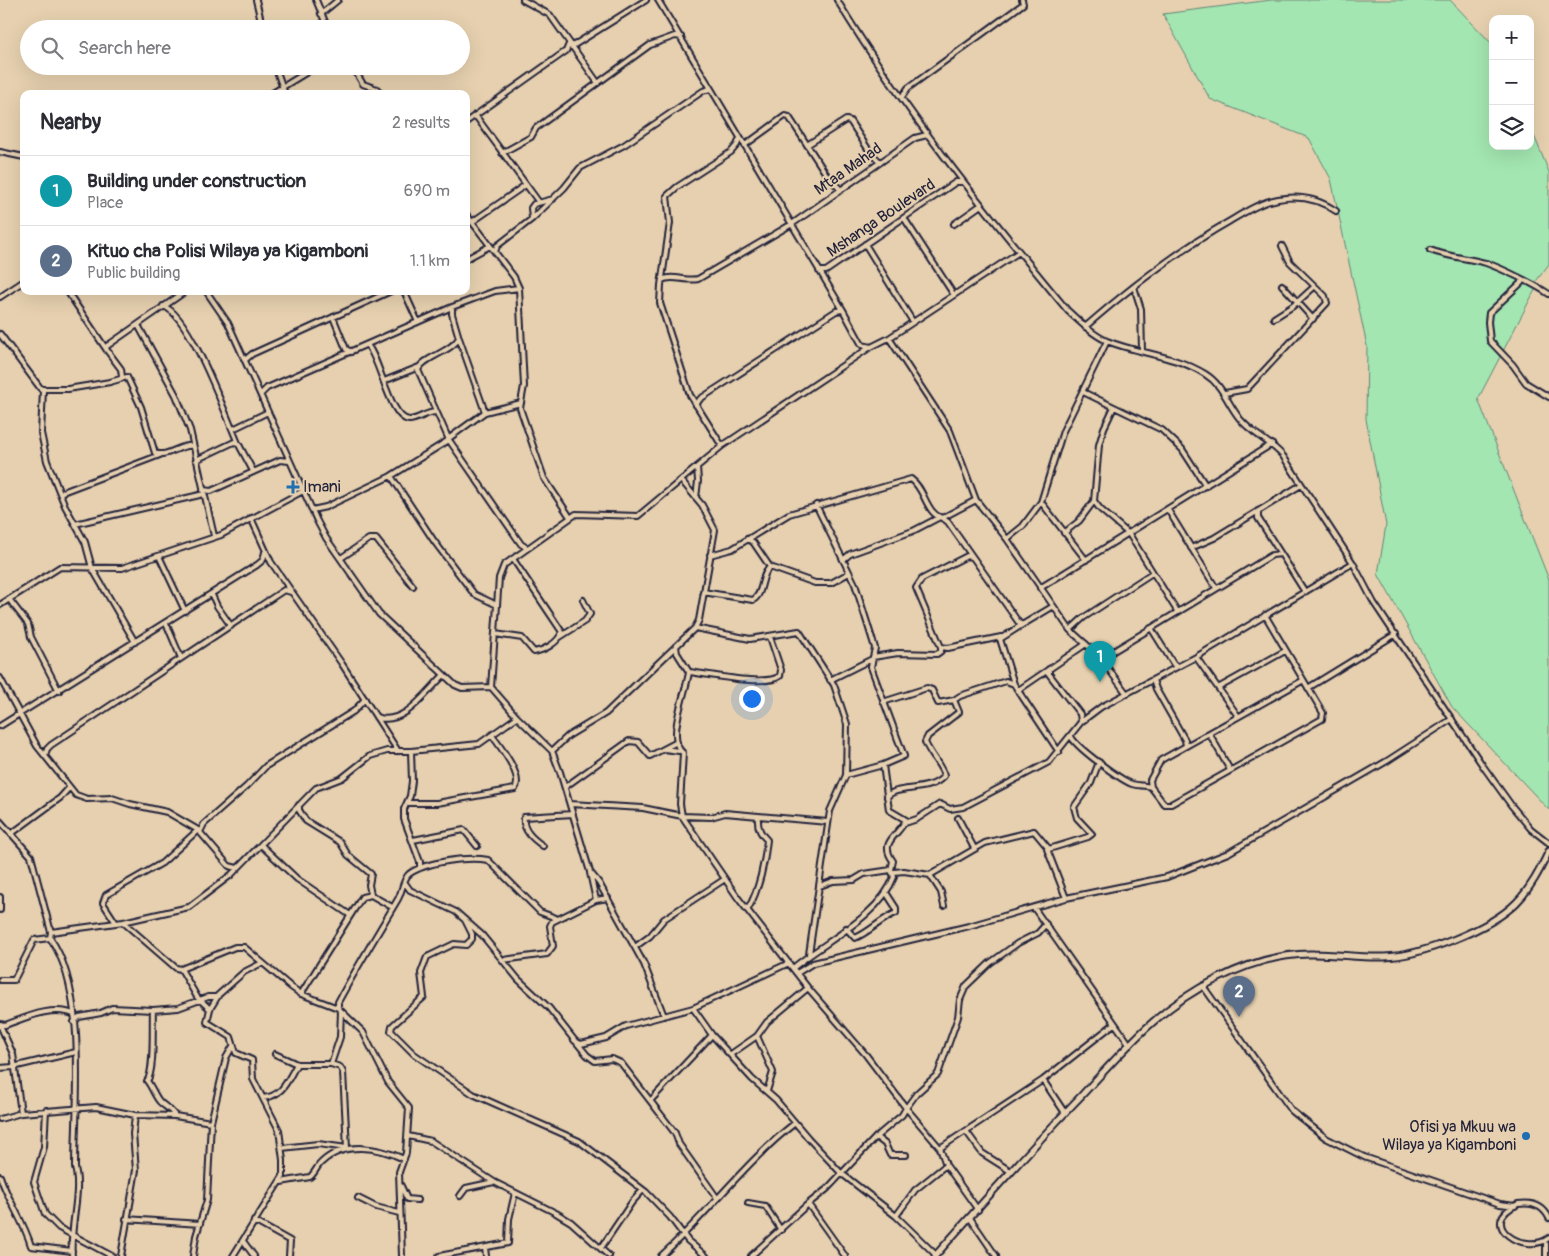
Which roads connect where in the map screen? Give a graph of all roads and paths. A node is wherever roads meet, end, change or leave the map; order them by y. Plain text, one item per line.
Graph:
1 (256, 0) edge
2 (316, 0) edge
3 (338, 0) edge
4 (523, 0) edge
5 (646, 0) edge
6 (658, 0) edge
7 (837, 0) edge
8 (1017, 0) edge
9 (1022, 0) edge
10 (1019, 7) junction
11 (321, 15) junction
12 (261, 20) edge
13 (324, 20) edge
14 (676, 33) junction
15 (570, 45) junction
16 (277, 75) edge
17 (302, 75) edge
18 (358, 75) edge
19 (598, 83) junction
20 (708, 83) junction
21 (281, 88) junction
22 (710, 89) junction
23 (278, 90) edge
24 (378, 90) edge
25 (705, 90) junction
26 (902, 97) junction
27 (475, 115) junction
28 (470, 119) edge
29 (922, 127) junction
30 (927, 134) junction
31 (920, 135) junction
32 (740, 138) junction
33 (737, 145) junction
34 (745, 145) junction
35 (807, 145) junction
36 (0, 152) edge
37 (502, 153) junction
38 (20, 156) edge
39 (880, 162) junction
40 (956, 174) junction
41 (956, 182) junction
42 (962, 182) junction
43 (524, 186) junction
44 (840, 189) junction
45 (553, 199) junction
46 (538, 201) junction
47 (981, 205) junction
48 (1336, 210) dead end
49 (904, 218) junction
50 (470, 219) edge
51 (532, 219) junction
52 (472, 222) junction
53 (792, 224) junction
54 (954, 224) dead end
55 (865, 244) junction
56 (490, 246) junction
57 (1282, 246) dead end
58 (1430, 250) dead end
59 (495, 252) junction
60 (1019, 252) junction
61 (470, 257) edge
62 (819, 271) junction
63 (826, 271) junction
64 (824, 278) junction
65 (662, 280) junction
66 (1523, 281) junction
67 (20, 284) edge
68 (1282, 284) dead end
69 (1134, 287) junction
70 (1314, 287) junction
71 (519, 288) junction
72 (954, 294) junction
73 (1549, 294) edge
74 (69, 295) edge
75 (180, 295) edge
76 (209, 295) edge
77 (383, 295) edge
78 (406, 295) edge
79 (0, 297) edge
80 (1297, 303) junction
81 (163, 306) junction
82 (452, 307) junction
83 (843, 310) junction
84 (444, 311) junction
85 (452, 314) junction
86 (333, 317) junction
87 (1274, 318) dead end
88 (1313, 319) junction
89 (418, 322) junction
90 (913, 322) junction
91 (138, 325) junction
92 (1086, 327) junction
93 (0, 334) edge
94 (459, 338) junction
95 (889, 338) junction
96 (1107, 341) junction
97 (367, 345) junction
98 (862, 345) junction
99 (871, 347) junction
100 (106, 348) junction
101 (1142, 351) junction
102 (351, 352) junction
103 (860, 354) junction
104 (245, 360) junction
105 (419, 367) junction
106 (122, 377) junction
107 (384, 381) junction
108 (43, 390) junction
109 (1083, 392) junction
110 (1225, 393) junction
111 (260, 394) junction
112 (1549, 397) edge
113 (521, 403) junction
114 (696, 405) junction
115 (1114, 407) junction
116 (268, 412) junction
117 (436, 412) junction
118 (485, 412) junction
119 (232, 429) junction
120 (448, 439) junction
121 (238, 443) junction
122 (1272, 444) junction
123 (193, 446) junction
124 (722, 446) junction
125 (162, 455) junction
126 (196, 460) junction
127 (289, 461) junction
128 (697, 467) junction
129 (253, 471) junction
130 (392, 476) junction
131 (681, 480) junction
132 (1301, 484) junction
133 (1206, 486) junction
134 (303, 491) junction
135 (203, 492) junction
136 (60, 493) junction
137 (696, 498) junction
138 (976, 500) junction
139 (1094, 501) junction
140 (1041, 502) junction
141 (816, 505) junction
142 (312, 510) junction
143 (1168, 510) junction
144 (1258, 511) junction
145 (1252, 515) junction
146 (570, 517) junction
147 (252, 518) junction
148 (940, 518) junction
149 (1258, 518) junction
150 (75, 524) junction
151 (1124, 531) junction
152 (1064, 533) junction
153 (1129, 534) junction
154 (214, 536) junction
155 (1124, 537) junction
156 (747, 539) junction
157 (1007, 539) junction
158 (1197, 547) junction
159 (527, 548) junction
160 (1191, 548) junction
161 (967, 549) junction
162 (265, 552) junction
163 (1194, 552) junction
164 (1281, 554) junction
165 (710, 555) junction
166 (159, 556) junction
167 (967, 556) junction
168 (972, 557) junction
169 (341, 558) junction
170 (513, 559) junction
171 (263, 560) junction
172 (843, 560) junction
173 (1086, 560) junction
174 (271, 562) junction
175 (1353, 563) junction
176 (770, 567) junction
177 (92, 568) junction
178 (848, 573) junction
179 (1152, 574) junction
180 (286, 585) junction
181 (413, 586) dead end
182 (1040, 588) junction
183 (1216, 588) junction
184 (284, 590) junction
185 (291, 592) junction
186 (703, 592) junction
187 (1305, 592) junction
188 (212, 595) junction
189 (9, 600) junction
190 (583, 600) dead end
191 (0, 605) edge
192 (497, 605) junction
193 (1052, 607) junction
194 (1177, 611) junction
195 (185, 612) junction
196 (1265, 615) junction
197 (166, 623) junction
198 (1022, 625) junction
199 (231, 626) junction
200 (695, 628) junction
201 (1152, 628) junction
202 (1070, 630) junction
203 (495, 634) junction
204 (1396, 634) junction
205 (560, 637) junction
206 (770, 637) junction
207 (1000, 637) junction
208 (135, 642) junction
209 (1086, 644) junction
210 (676, 646) junction
211 (941, 647) junction
212 (1285, 651) junction
213 (1097, 654) junction
214 (181, 658) junction
215 (873, 658) junction
216 (1196, 658) junction
217 (1178, 666) junction
218 (1049, 669) junction
219 (689, 672) junction
220 (444, 675) junction
221 (0, 678) edge
222 (830, 680) junction
223 (1153, 680) junction
224 (1302, 681) junction
225 (1014, 684) junction
226 (491, 688) junction
227 (1218, 688) junction
228 (1308, 688) junction
229 (1017, 689) junction
230 (59, 691) junction
231 (1127, 694) junction
232 (365, 699) junction
233 (954, 700) junction
234 (883, 702) junction
235 (19, 714) junction
236 (1080, 714) junction
237 (1087, 716) junction
238 (1238, 716) junction
239 (376, 717) junction
240 (517, 717) junction
241 (1452, 718) junction
242 (1081, 722) junction
243 (0, 726) edge
244 (1209, 733) junction
245 (492, 735) junction
246 (1071, 736) junction
247 (677, 742) junction
248 (1188, 745) junction
249 (664, 749) junction
250 (398, 751) junction
251 (411, 751) junction
252 (552, 751) junction
253 (679, 751) junction
254 (1059, 752) junction
255 (45, 758) junction
256 (1099, 762) junction
257 (883, 765) junction
258 (1230, 770) junction
259 (846, 775) junction
260 (1150, 780) junction
261 (1142, 785) junction
262 (565, 787) junction
263 (1151, 787) junction
264 (69, 788) junction
265 (887, 797) junction
266 (407, 803) junction
267 (299, 804) junction
268 (570, 804) junction
269 (573, 814) junction
270 (682, 816) junction
271 (758, 816) junction
272 (958, 818) dead end
273 (0, 821) edge
274 (828, 822) junction
275 (905, 823) junction
276 (199, 831) junction
277 (11, 834) junction
278 (413, 840) junction
279 (1549, 843) edge
280 (261, 845) junction
281 (477, 846) dead end
282 (543, 846) dead end
283 (974, 848) junction
284 (1047, 849) junction
285 (1549, 851) edge
286 (420, 862) junction
287 (229, 866) junction
288 (426, 867) junction
289 (237, 868) junction
290 (420, 868) junction
291 (892, 871) junction
292 (590, 872) junction
293 (930, 874) junction
294 (231, 875) junction
295 (725, 879) junction
296 (405, 883) junction
297 (820, 886) junction
298 (410, 890) junction
299 (402, 892) junction
300 (887, 894) junction
301 (371, 895) junction
302 (0, 897) edge
303 (608, 898) junction
304 (1066, 898) junction
305 (596, 900) junction
306 (944, 906) dead end
307 (392, 907) junction
308 (1034, 908) junction
309 (748, 909) junction
310 (0, 910) edge
311 (350, 915) junction
312 (544, 915) junction
313 (556, 918) junction
314 (131, 920) junction
315 (465, 920) junction
316 (116, 922) junction
317 (122, 922) junction
318 (1046, 924) junction
319 (550, 926) junction
320 (846, 928) junction
321 (131, 929) junction
322 (51, 932) junction
323 (50, 938) junction
324 (635, 947) junction
325 (814, 950) junction
326 (809, 954) junction
327 (503, 960) junction
328 (262, 963) junction
329 (789, 963) junction
330 (814, 963) junction
331 (793, 968) junction
332 (181, 969) junction
333 (797, 973) junction
334 (0, 980) edge
335 (1203, 986) junction
336 (808, 988) junction
337 (301, 994) junction
338 (218, 996) junction
339 (201, 1001) junction
340 (693, 1008) junction
341 (210, 1009) junction
342 (340, 1009) junction
343 (153, 1010) junction
344 (73, 1014) junction
345 (664, 1016) junction
346 (74, 1022) junction
347 (1114, 1024) junction
348 (0, 1025) edge
349 (712, 1035) junction
350 (757, 1036) junction
351 (577, 1043) junction
352 (235, 1044) junction
353 (1130, 1044) junction
354 (76, 1052) junction
355 (275, 1054) dead end
356 (731, 1054) junction
357 (297, 1064) junction
358 (331, 1064) junction
359 (13, 1067) junction
360 (0, 1068) edge
361 (1043, 1080) junction
362 (767, 1091) junction
363 (263, 1098) junction
364 (651, 1100) junction
365 (76, 1108) junction
366 (906, 1108) junction
367 (46, 1110) junction
368 (21, 1113) junction
369 (1065, 1113) junction
370 (910, 1114) junction
371 (135, 1115) junction
372 (902, 1115) junction
373 (175, 1116) junction
374 (0, 1119) edge
375 (212, 1122) junction
376 (795, 1123) junction
377 (966, 1131) junction
378 (408, 1136) junction
379 (876, 1137) junction
380 (282, 1148) junction
381 (347, 1148) junction
382 (940, 1148) junction
383 (906, 1155) dead end
384 (404, 1159) junction
385 (946, 1165) junction
386 (1012, 1172) junction
387 (842, 1173) junction
388 (0, 1176) edge
389 (281, 1182) junction
390 (494, 1182) junction
391 (400, 1184) junction
392 (643, 1190) junction
393 (515, 1193) junction
394 (460, 1196) dead end
395 (358, 1198) dead end
396 (717, 1198) junction
397 (417, 1200) dead end
398 (748, 1203) dead end
399 (808, 1204) junction
400 (1500, 1204) junction
401 (1514, 1206) junction
402 (978, 1210) junction
403 (399, 1213) junction
404 (1504, 1215) junction
405 (896, 1216) junction
406 (970, 1218) junction
407 (1549, 1218) edge
408 (126, 1219) junction
409 (254, 1221) junction
410 (200, 1224) junction
411 (781, 1230) junction
412 (72, 1235) junction
413 (683, 1235) junction
414 (1549, 1238) edge
415 (243, 1241) junction
416 (1505, 1242) dead end
417 (1546, 1244) junction
418 (485, 1248) junction
419 (600, 1248) junction
420 (72, 1254) edge
421 (935, 1255) edge
422 (1545, 1255) edge
423 (112, 1256) edge
424 (121, 1256) edge
425 (193, 1256) edge
426 (233, 1256) edge
427 (254, 1256) edge
428 (289, 1256) edge
429 (402, 1256) edge
430 (439, 1256) edge
431 (486, 1256) edge
432 (609, 1256) edge
433 (661, 1256) edge
434 (706, 1256) edge
435 (751, 1256) edge
436 (845, 1256) edge
437 (996, 1256) edge

1 - 12 street
2 - 11 street
3 - 11 street
4 - 15 street
5 - 15 street
6 - 14 street
7 - 26 street
8 - 10 street
9 - 10 street
10 - 26 street
11 - 13 street
14 - 19 street
14 - 20 street
15 - 19 street
15 - 27 street
16 - 21 street
17 - 21 street
18 - 24 street
19 - 37 street
20 - 22 street
20 - 25 street
21 - 23 street
22 - 25 street
22 - 32 street
25 - 45 street
26 - 29 street
27 - 28 street
27 - 37 street
29 - 30 street
29 - 31 street
30 - 31 street, Mtaa Mahad
30 - 40 street
31 - 39 street, Mtaa Mahad
32 - 33 street
32 - 34 street
33 - 34 street
33 - 65 street
34 - 35 street
34 - 53 street
35 - 39 street
35 - 44 street
36 - 38 street
37 - 43 street
39 - 44 street, Mtaa Mahad
40 - 41 street, Mshanga Boulevard
40 - 42 street
41 - 42 street, Mshanga Boulevard
41 - 49 street, Mshanga Boulevard
42 - 47 street
43 - 46 street
43 - 52 street
44 - 53 street, Mtaa Mahad
45 - 46 street
45 - 51 street
46 - 51 street
47 - 54 street
47 - 60 street
48 - 69 street
49 - 55 street, Mshanga Boulevard
49 - 72 street
50 - 52 street
51 - 59 street
52 - 56 street
53 - 62 street
53 - 65 street, Mtaa Mahad
55 - 63 street, Mshanga Boulevard
55 - 90 street
56 - 59 street
56 - 61 street
57 - 70 street
58 - 66 street
59 - 71 street
60 - 72 street
60 - 92 street
62 - 63 street, Mshanga Boulevard
62 - 64 street
63 - 64 street
64 - 83 street
65 - 114 street
66 - 73 street
66 - 112 street
67 - 79 street
68 - 80 street
69 - 92 street
69 - 101 street
70 - 80 street
70 - 88 street
71 - 82 street
71 - 113 street
72 - 90 street
74 - 100 street
75 - 81 street
76 - 104 street
77 - 86 street
78 - 89 street
80 - 87 street
80 - 88 street
81 - 91 street
81 - 119 street
82 - 84 street
82 - 85 street
83 - 98 street
83 - 114 street
84 - 85 street
84 - 89 street
85 - 94 street
86 - 102 street
86 - 104 street
88 - 110 street
89 - 97 street
90 - 95 street
91 - 100 street
91 - 123 street
92 - 96 street
93 - 108 street
94 - 105 street
94 - 118 street
95 - 99 street
95 - 138 street
96 - 101 street
96 - 109 street
97 - 102 street
97 - 107 street
98 - 99 street
98 - 103 street
99 - 103 street
100 - 106 street
101 - 110 street
102 - 111 street
103 - 124 street
104 - 111 street
105 - 107 street
105 - 117 street
106 - 108 street
106 - 125 street
107 - 117 street
108 - 136 street
109 - 115 street
109 - 140 street
110 - 122 street
111 - 116 street
113 - 118 street
113 - 146 street
114 - 124 street
115 - 133 street
115 - 139 street
116 - 119 street
116 - 127 street
117 - 120 street
118 - 120 street
119 - 121 street
120 - 130 street
120 - 159 street
121 - 126 street
121 - 129 street
122 - 132 street
122 - 133 street
123 - 125 street
123 - 126 street
124 - 128 street
125 - 136 street
126 - 135 street
127 - 129 street
127 - 134 street
128 - 131 street
128 - 137 street
129 - 135 street
130 - 142 street
130 - 192 street
131 - 137 street
131 - 146 street
132 - 144 street
132 - 175 street
133 - 143 street
134 - 142 street
134 - 147 street
135 - 150 street
135 - 154 street
136 - 150 street
137 - 165 street
138 - 148 street
138 - 157 street
139 - 151 street
139 - 152 street
140 - 152 street
140 - 157 street
141 - 148 street
141 - 156 street
141 - 172 street
142 - 169 street
143 - 153 street
143 - 160 street
144 - 145 street
144 - 149 street
145 - 149 street
145 - 158 street
146 - 159 street
147 - 154 street
147 - 162 street
148 - 161 street
148 - 172 street
149 - 164 street
150 - 177 street
151 - 153 street
151 - 155 street
152 - 173 street
153 - 155 street
153 - 179 street
154 - 166 street
155 - 173 street
156 - 165 street
156 - 176 street
157 - 182 street
158 - 160 street
158 - 163 street
159 - 170 street
160 - 163 street
161 - 167 street
161 - 168 street
162 - 171 street
162 - 174 street
163 - 183 street
164 - 183 street
164 - 187 street
165 - 186 street
166 - 177 street
166 - 195 street
167 - 168 street
167 - 211 street
168 - 198 street
169 - 181 street
169 - 220 street
170 - 192 street
170 - 205 street
171 - 174 street
171 - 188 street
172 - 178 street
173 - 182 street
174 - 180 street
175 - 187 street
175 - 204 street
176 - 178 street
176 - 186 street
177 - 189 street
177 - 208 street
178 - 215 street
179 - 194 street
179 - 202 street
180 - 184 street
180 - 185 street
182 - 193 street
183 - 194 street
184 - 185 street
184 - 199 street
185 - 232 street
186 - 200 street
187 - 196 street
188 - 195 street
188 - 199 street
189 - 191 street
189 - 230 street
190 - 205 street
192 - 203 street
193 - 198 street
193 - 202 street
194 - 201 street
195 - 197 street
196 - 212 street
196 - 216 street
197 - 208 street
197 - 214 street
198 - 207 street
199 - 214 street
200 - 206 street
200 - 210 street
201 - 213 street
201 - 217 street
202 - 209 street
203 - 205 street
203 - 226 street
204 - 228 street
204 - 241 street
206 - 219 street
206 - 222 street
207 - 211 street
207 - 225 street
208 - 230 street
209 - 213 street
209 - 218 street
210 - 219 street
210 - 252 street
211 - 215 street
212 - 224 street
212 - 227 street
213 - 231 street
214 - 255 street
215 - 222 street
215 - 234 street
216 - 217 street
216 - 227 street
217 - 223 street
218 - 229 street
218 - 236 street
219 - 247 street
220 - 226 street
220 - 239 street
221 - 235 street
222 - 259 street
223 - 231 street
223 - 248 street
224 - 228 street
224 - 238 street
225 - 229 street
225 - 233 street
226 - 240 street
227 - 238 street
228 - 258 street
229 - 254 street
230 - 235 street
231 - 237 street
232 - 239 street
232 - 276 street
233 - 234 street
233 - 265 street
234 - 257 street
235 - 243 street
235 - 255 street
236 - 237 street
236 - 242 street
237 - 242 street
238 - 244 street
239 - 250 street
240 - 245 street
240 - 252 street
241 - 279 street
241 - 304 street
242 - 246 street
244 - 248 street
244 - 258 street
245 - 251 street
245 - 266 street
246 - 254 street
246 - 256 street
247 - 249 street
247 - 253 street
248 - 260 street
249 - 253 street
249 - 262 street
250 - 251 street
250 - 267 street
251 - 266 street
252 - 262 street
253 - 270 street
254 - 275 street
255 - 264 street
256 - 261 street
256 - 284 street
257 - 259 street
257 - 265 street
258 - 263 street
259 - 274 street
260 - 261 street
260 - 263 street
261 - 263 street
262 - 268 street
264 - 276 street
264 - 277 street
265 - 275 street
266 - 278 street
267 - 280 street
267 - 301 street
268 - 269 street
268 - 270 street
269 - 282 street
269 - 292 street
270 - 271 street
270 - 295 street
271 - 274 street
271 - 309 street
272 - 283 street
273 - 277 street
274 - 297 street
275 - 291 street
276 - 287 street
276 - 316 street
277 - 322 street
278 - 281 street
278 - 286 street
280 - 289 street
280 - 311 street
283 - 284 street
283 - 293 street
284 - 304 street
285 - 335 main road
286 - 288 street
286 - 290 street
287 - 289 street
287 - 294 street
288 - 290 street
288 - 312 street
289 - 294 street
290 - 296 street
291 - 293 street
291 - 297 street
291 - 300 street
292 - 303 street
292 - 305 street
293 - 306 street
294 - 314 street
295 - 309 street
295 - 324 street
296 - 298 street
296 - 299 street
297 - 326 street
298 - 299 street
298 - 315 street
299 - 307 street
300 - 320 street
300 - 320 street
301 - 307 street
301 - 311 street
302 - 310 street
303 - 305 street
303 - 324 street
304 - 308 street
305 - 313 street
307 - 342 street
308 - 318 street
308 - 330 street
309 - 329 street
311 - 337 street
312 - 313 street
312 - 319 street
313 - 319 street
314 - 317 street
314 - 321 street
315 - 327 street
315 - 392 street
316 - 317 street
316 - 322 street
317 - 321 street
318 - 347 street
318 - 366 street
319 - 327 street
320 - 325 street
321 - 332 street
322 - 323 street
323 - 334 street
323 - 344 street
324 - 345 street
325 - 326 street
325 - 330 street
326 - 331 street
327 - 351 street
328 - 332 street
328 - 337 street
328 - 338 street
329 - 331 street
329 - 340 street
330 - 333 street
331 - 333 street
332 - 339 street
333 - 336 street
335 - 353 main road
335 - 400 street
336 - 350 street
336 - 366 street
337 - 342 street
338 - 339 street
338 - 341 street
339 - 341 street
339 - 343 street
340 - 345 street
340 - 349 street
341 - 352 street
342 - 358 street
342 - 378 street
343 - 346 street
343 - 373 street
344 - 346 street
344 - 348 street
345 - 351 street
346 - 354 street
347 - 353 street
347 - 361 street
348 - 359 street
349 - 356 street
349 - 364 street
350 - 356 street
350 - 362 street
351 - 364 street
352 - 363 street
352 - 375 street
353 - 369 main road
354 - 359 street
354 - 365 street
355 - 357 street
356 - 362 street
357 - 358 street
357 - 363 street
358 - 381 street
359 - 360 street
359 - 368 street
361 - 369 street
361 - 377 street
362 - 376 street
363 - 380 street
364 - 396 street
365 - 367 street
365 - 371 street
365 - 412 street
366 - 370 street
366 - 372 street
367 - 368 street
367 - 412 street
368 - 374 street
369 - 386 main road
370 - 372 street
370 - 382 street
371 - 373 street
371 - 408 street
372 - 379 street
373 - 375 street
375 - 410 street
376 - 387 street
376 - 396 street
377 - 382 street
377 - 386 street
378 - 384 street
378 - 390 street
379 - 383 street
379 - 387 street
380 - 381 street
380 - 389 street
381 - 384 street
381 - 389 street
382 - 385 street
384 - 391 street
385 - 402 street
385 - 405 street
386 - 402 main road
387 - 399 street
387 - 405 street
388 - 420 street
389 - 409 street
390 - 393 street
390 - 394 street
391 - 397 street
391 - 403 street
392 - 413 street
392 - 419 street
393 - 418 street
393 - 419 street
395 - 403 street
396 - 413 street
398 - 411 street
399 - 411 street
399 - 436 street
400 - 401 street
400 - 404 street
401 - 404 street
401 - 407 street
402 - 406 main road
403 - 429 street
404 - 416 street
405 - 421 street
406 - 421 main road
406 - 437 street
408 - 410 street
408 - 424 street
409 - 415 street
409 - 428 street
410 - 425 street
411 - 435 street
412 - 420 street
412 - 423 street
413 - 433 street
413 - 434 street
414 - 417 street
415 - 426 street
415 - 427 street
417 - 422 street
417 - 422 street
418 - 430 street
418 - 431 street
419 - 432 street

